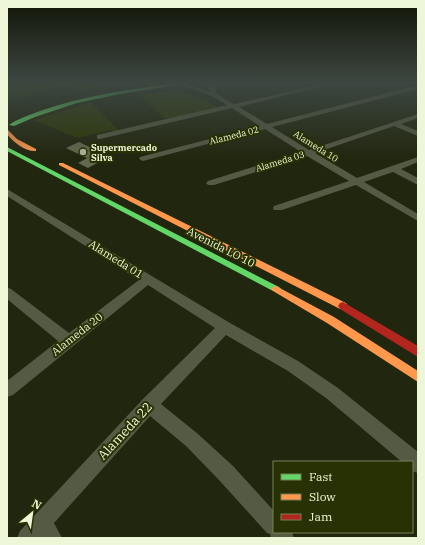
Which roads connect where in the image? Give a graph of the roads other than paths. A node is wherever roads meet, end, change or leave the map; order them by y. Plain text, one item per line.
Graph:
1 (52, 108) edge
2 (56, 108) edge
3 (229, 108) edge
4 (237, 108) edge
5 (336, 108) edge
6 (418, 116) edge
7 (10, 124) edge
8 (395, 124) junction
9 (268, 127) junction
10 (418, 134) edge
11 (100, 137) dead end
12 (7, 149) edge
13 (308, 153) junction
14 (143, 159) dead end
15 (418, 159) edge
16 (394, 169) junction
17 (356, 182) junction
18 (418, 182) edge
19 (211, 183) dead end
20 (7, 192) edge
21 (278, 208) dead end
22 (418, 218) edge
23 (148, 279) junction
24 (7, 292) edge
25 (225, 327) junction
26 (68, 341) junction
27 (418, 352) edge
28 (418, 377) edge
29 (7, 390) edge
30 (149, 405) junction
31 (418, 464) edge
32 (273, 525) edge
33 (47, 530) edge
34 (27, 538) edge

1 - 7 street
2 - 7 street
3 - 11 street
4 - 9 street, Alameda 10
5 - 9 street, Alameda 02
6 - 8 street, Alameda 03
7 - 27 street, Avenida LO 10
8 - 10 street
8 - 13 street, Alameda 03
9 - 13 street, Alameda 10
9 - 14 street, Alameda 02
12 - 28 street, Avenida LO 10
13 - 17 street, Alameda 10
13 - 19 street, Alameda 03
15 - 16 street
16 - 17 street
16 - 18 street
17 - 21 street
17 - 22 street, Alameda 10
20 - 23 street, Alameda 01
23 - 25 street, Alameda 01
23 - 26 street, Alameda 20
24 - 26 street
25 - 30 street, Alameda 22
25 - 31 street
26 - 29 street, Alameda 20
30 - 32 street
30 - 33 street, Alameda 22
33 - 34 street, Alameda 22

